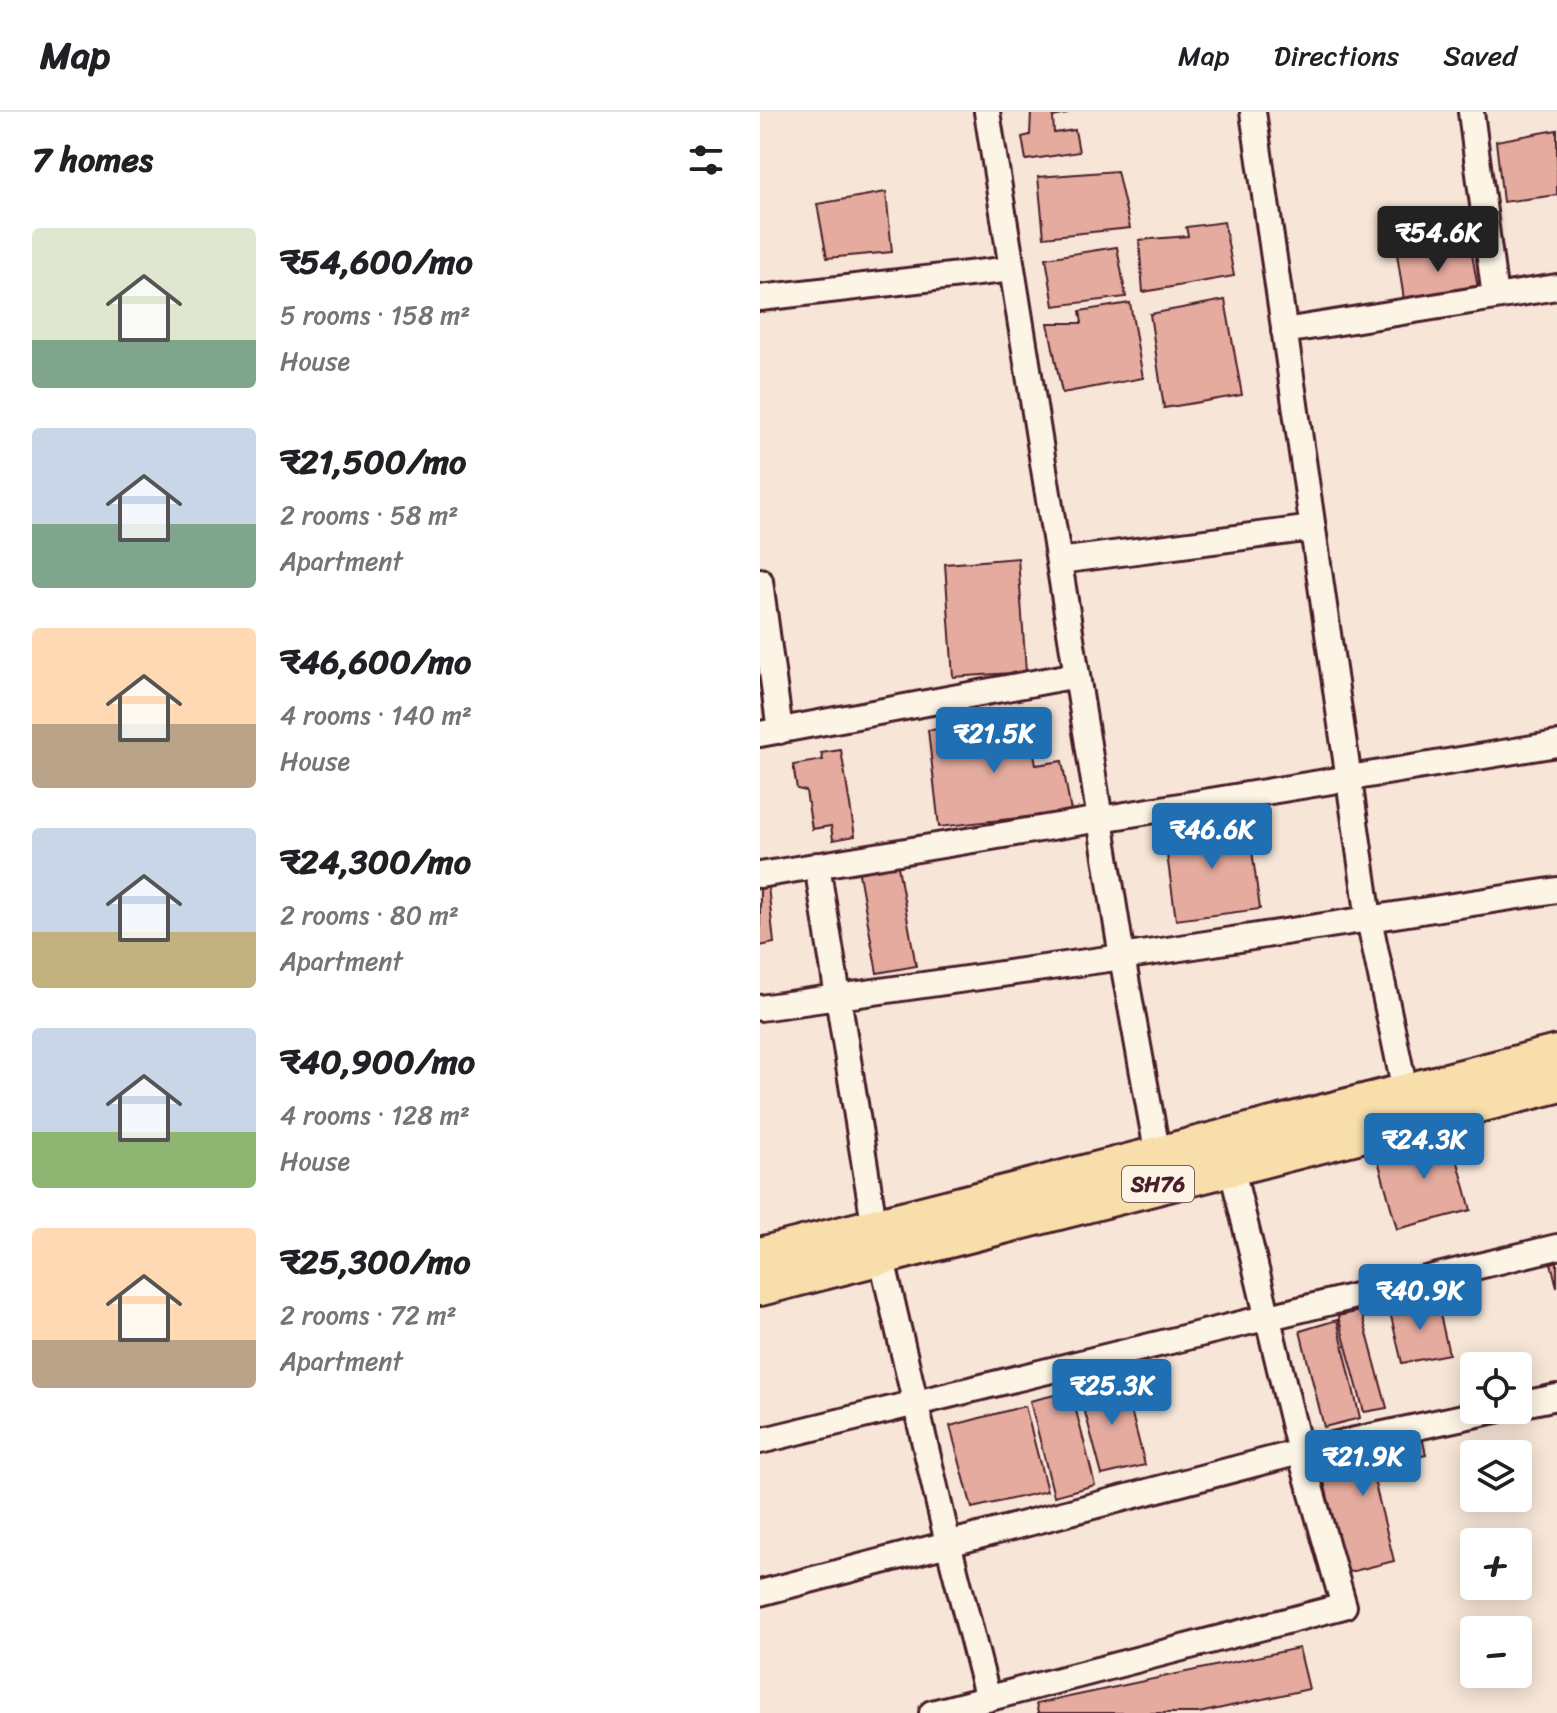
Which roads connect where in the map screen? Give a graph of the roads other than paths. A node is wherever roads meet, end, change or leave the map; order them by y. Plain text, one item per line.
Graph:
1 (987, 112) edge
2 (1253, 112) edge
3 (1471, 112) edge
4 (1012, 269) junction
5 (1557, 287) edge
6 (1495, 297) junction
7 (760, 298) edge
8 (1284, 331) junction
9 (1313, 528) junction
10 (1059, 561) junction
11 (760, 581) edge
12 (1077, 675) junction
13 (770, 732) edge
14 (1557, 744) edge
15 (1349, 777) junction
16 (1100, 818) junction
17 (817, 865) junction
18 (760, 875) edge
19 (1557, 890) edge
20 (1369, 919) junction
21 (1122, 957) junction
22 (837, 997) junction
23 (760, 1008) edge
24 (1557, 1055) edge
25 (1557, 1083) edge
26 (1409, 1106) junction
27 (1228, 1152) junction
28 (1158, 1156) junction
29 (879, 1242) junction
30 (1557, 1247) edge
31 (760, 1257) edge
32 (760, 1286) edge
33 (1267, 1317) junction
34 (1557, 1397) edge
35 (916, 1402) junction
36 (1532, 1402) edge
37 (1460, 1418) edge
38 (760, 1441) edge
39 (1300, 1452) junction
40 (948, 1543) junction
41 (760, 1593) edge
42 (988, 1699) junction
43 (932, 1713) edge

1 - 4 street
2 - 8 street
3 - 6 street
4 - 7 street
4 - 10 street
5 - 6 street
6 - 8 street
8 - 9 street
9 - 10 street
9 - 15 street
10 - 12 street
11 - 13 street
12 - 13 street
12 - 16 street
14 - 15 street
15 - 16 street
15 - 20 street
16 - 17 street
16 - 21 street
17 - 18 street
17 - 22 street
19 - 20 street
20 - 21 street
20 - 26 street
21 - 22 street
21 - 28 street
22 - 23 street
22 - 29 street
24 - 26 main road, SH76
25 - 26 main road, SH76
26 - 27 main road, SH76
27 - 28 main road, SH76
27 - 29 main road, SH76
27 - 33 street
28 - 29 main road, SH76
29 - 31 main road, SH76
29 - 32 main road, SH76
29 - 35 street
30 - 33 street
33 - 35 street
33 - 39 street
34 - 36 street
35 - 38 street
35 - 40 street
37 - 39 street
39 - 40 street
39 - 42 street
40 - 41 street
40 - 42 street
42 - 43 street

